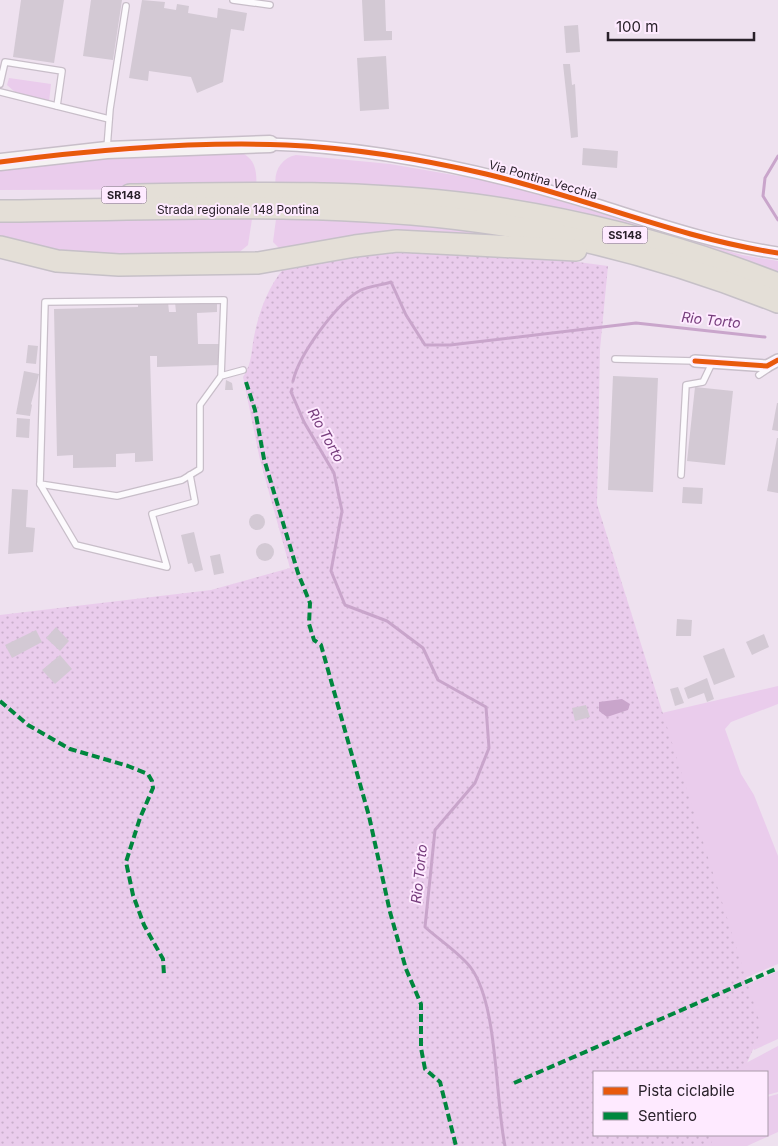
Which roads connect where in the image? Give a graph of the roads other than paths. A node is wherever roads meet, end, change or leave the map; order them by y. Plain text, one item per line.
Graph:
1 (233, 0) edge
2 (257, 2) edge
3 (270, 5) dead end
4 (126, 6) dead end
5 (0, 84) edge
6 (0, 92) edge
7 (57, 106) junction
8 (109, 120) junction
9 (270, 144) joint
10 (107, 150) junction
11 (0, 162) edge
12 (0, 197) edge
13 (247, 201) junction
14 (0, 211) edge
15 (474, 213) junction
16 (0, 247) edge
17 (634, 253) junction
18 (778, 253) edge
19 (773, 291) edge
20 (615, 359) dead end
21 (695, 361) joint
22 (712, 363) junction
23 (772, 367) edge
24 (243, 370) dead end
25 (759, 374) dead end
26 (221, 376) junction
27 (681, 474) dead end
28 (190, 475) junction
29 (40, 484) junction

1 - 2 lane
2 - 3 lane
4 - 8 lane
5 - 7 lane
6 - 7 lane
7 - 8 lane
8 - 10 lane
9 - 10 street, Via Pontina Vecchia
9 - 18 street, Via Pontina Vecchia
10 - 11 street, Via Pontina Vecchia
12 - 13 highway, Strada regionale 148 Pontina / SR148
13 - 14 highway, Strada regionale 148 Pontina / SR148
13 - 15 highway, Strada regionale 148 Pontina / SR148
15 - 17 highway, SS148
15 - 19 highway, SS148
16 - 17 highway
17 - 19 highway, SS148
20 - 21 lane
21 - 22 street
22 - 23 street
22 - 27 lane
23 - 25 lane
24 - 26 lane
26 - 28 lane
26 - 29 lane
28 - 29 lane
28 - 29 lane

